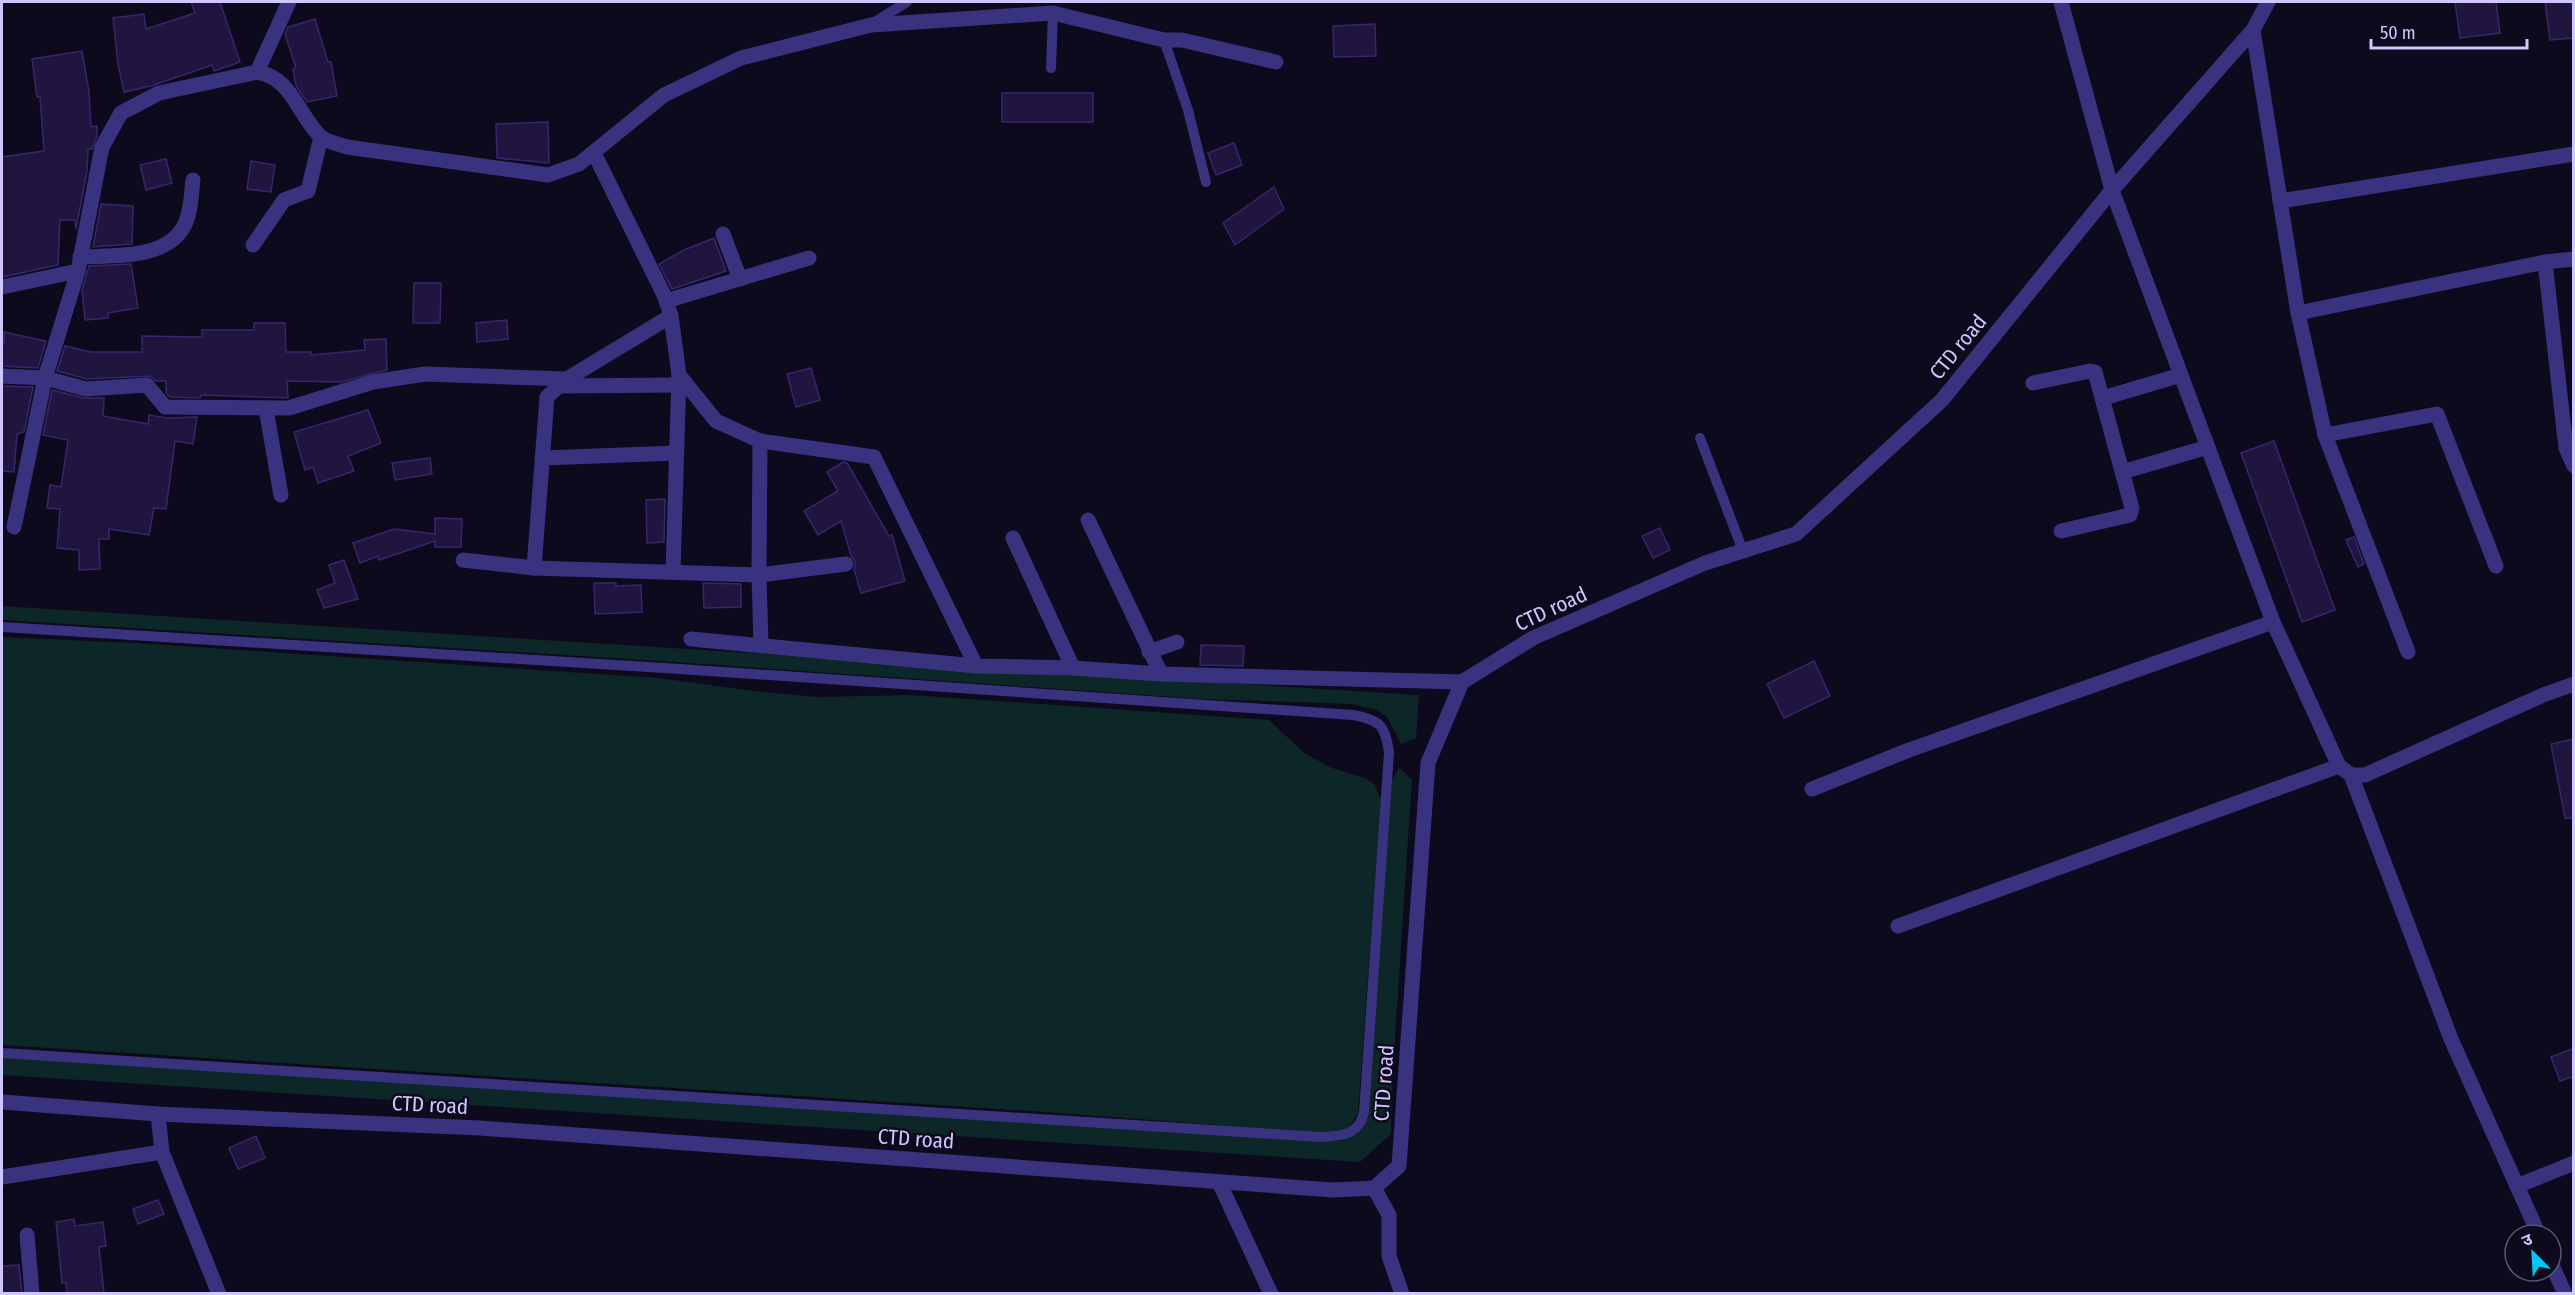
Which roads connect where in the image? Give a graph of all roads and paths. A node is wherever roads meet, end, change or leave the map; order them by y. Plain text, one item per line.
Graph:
1 (289, 2) edge
2 (908, 2) edge
3 (2061, 2) edge
4 (2268, 2) edge
5 (1053, 13) junction
6 (871, 25) junction
7 (2253, 30) junction
8 (1164, 40) junction
9 (1276, 62) dead end
10 (1051, 68) dead end
11 (263, 73) junction
12 (321, 138) junction
13 (594, 153) junction
14 (2574, 154) edge
15 (194, 180) dead end
16 (1206, 182) dead end
17 (2112, 190) junction
18 (2280, 201) junction
19 (723, 234) dead end
20 (253, 245) dead end
21 (809, 258) dead end
22 (2574, 259) edge
23 (2545, 262) junction
24 (79, 264) junction
25 (740, 279) junction
26 (2, 287) edge
27 (666, 301) junction
28 (2298, 313) junction
29 (671, 316) junction
30 (2181, 375) junction
31 (2, 376) edge
32 (45, 378) junction
33 (679, 380) junction
34 (563, 382) junction
35 (2033, 383) dead end
36 (2103, 398) junction
37 (266, 410) junction
38 (2325, 435) junction
39 (1700, 438) dead end
40 (760, 441) junction
41 (2208, 447) junction
42 (2570, 447) edge
43 (677, 453) junction
44 (542, 458) junction
45 (2574, 466) edge
46 (2122, 472) junction
47 (281, 495) dead end
48 (1088, 520) dead end
49 (14, 527) dead end
50 (2061, 531) dead end
51 (1013, 538) dead end
52 (1743, 551) junction
53 (463, 560) dead end
54 (846, 564) dead end
55 (2496, 566) dead end
56 (534, 568) junction
57 (673, 572) junction
58 (759, 575) junction
59 (2273, 622) junction
60 (2, 627) edge
61 (691, 639) dead end
62 (1177, 642) dead end
63 (762, 645) junction
64 (1149, 652) junction
65 (2408, 652) dead end
66 (976, 666) junction
67 (1072, 668) junction
68 (1161, 674) junction
69 (1461, 682) junction
70 (2574, 684) edge
71 (2345, 771) junction
72 (1812, 789) dead end
73 (1898, 926) dead end
74 (2, 1053) edge
75 (2, 1102) edge
76 (158, 1114) junction
77 (162, 1152) junction
78 (2574, 1163) edge
79 (2, 1178) edge
80 (1219, 1182) junction
81 (2517, 1186) junction
82 (1374, 1188) junction
83 (2534, 1223) edge
84 (27, 1235) dead end
85 (32, 1293) edge
86 (219, 1293) edge
87 (1271, 1293) edge
88 (1402, 1293) edge

1 - 11 street
2 - 6 lane
3 - 17 street
4 - 7 street, CTD road
5 - 6 street
5 - 8 street
5 - 10 lane
6 - 13 street
7 - 17 street, CTD road
7 - 18 street
8 - 9 street
8 - 16 lane
11 - 12 street
11 - 24 street
12 - 13 street
12 - 20 street
13 - 27 street
14 - 18 street
15 - 24 street
17 - 30 street
17 - 52 street, CTD road
18 - 28 street
19 - 25 street
21 - 25 street
22 - 23 street
23 - 28 street
23 - 42 street
24 - 26 street
24 - 32 street
25 - 27 street
27 - 29 street
28 - 38 street
29 - 33 street
29 - 34 street
30 - 36 street
30 - 41 street
31 - 32 street
32 - 37 street
32 - 49 street
33 - 34 street
33 - 40 street
33 - 43 street
34 - 37 street
34 - 44 street
35 - 36 street
36 - 46 street
37 - 47 street
38 - 55 street
38 - 65 street
39 - 52 lane
40 - 58 street
40 - 66 street
41 - 46 street
41 - 59 street
42 - 45 street
43 - 44 street
43 - 57 street
44 - 56 street
46 - 50 street
48 - 64 street
51 - 67 street
52 - 69 street, CTD road
53 - 56 street
54 - 58 street
56 - 57 street
57 - 58 street
58 - 63 street
59 - 71 street
59 - 72 street
60 - 74 lane
61 - 63 street
62 - 64 street
63 - 66 street
64 - 68 street
66 - 67 street
67 - 68 street
68 - 69 street
69 - 82 street, CTD road
70 - 71 street
71 - 73 street
71 - 81 street
75 - 76 street, CTD road
76 - 77 street
76 - 80 street, CTD road
77 - 79 street
77 - 86 street
78 - 81 street
80 - 82 street, CTD road
80 - 87 street
81 - 83 street
82 - 88 street
84 - 85 street

